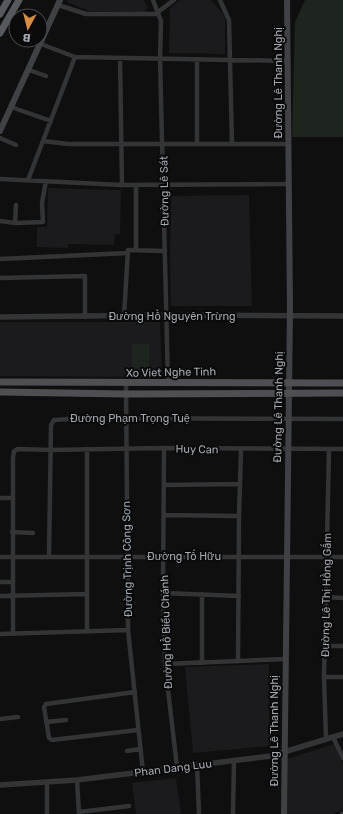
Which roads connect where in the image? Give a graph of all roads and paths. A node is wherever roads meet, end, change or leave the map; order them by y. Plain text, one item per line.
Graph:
1 (8, 0) edge
2 (19, 0) edge
3 (153, 0) edge
4 (174, 0) edge
5 (220, 0) edge
6 (287, 0) edge
7 (59, 2) edge
8 (158, 13) junction
9 (0, 14) edge
10 (48, 28) edge
11 (0, 34) edge
12 (48, 47) edge
13 (39, 48) edge
14 (75, 57) junction
15 (120, 58) junction
16 (160, 59) junction
17 (197, 59) junction
18 (231, 60) junction
19 (288, 61) junction
20 (29, 70) junction
21 (46, 76) dead end
22 (11, 107) junction
23 (51, 121) junction
24 (0, 131) edge
25 (0, 138) edge
26 (43, 141) junction
27 (121, 143) junction
28 (16, 144) dead end
29 (163, 144) junction
30 (197, 144) junction
31 (232, 144) junction
32 (288, 144) junction
33 (0, 179) edge
34 (28, 180) junction
35 (46, 182) junction
36 (288, 184) junction
37 (122, 185) junction
38 (136, 186) junction
39 (164, 186) junction
40 (16, 205) dead end
41 (0, 221) edge
42 (15, 223) junction
43 (136, 249) junction
44 (165, 251) junction
45 (128, 253) junction
46 (0, 259) edge
47 (0, 278) edge
48 (166, 315) junction
49 (124, 316) junction
50 (290, 316) junction
51 (343, 316) edge
52 (0, 317) edge
53 (85, 317) junction
54 (0, 382) edge
55 (288, 382) junction
56 (126, 383) junction
57 (168, 383) junction
58 (343, 384) edge
59 (0, 392) edge
60 (288, 392) junction
61 (343, 393) edge
62 (126, 394) junction
63 (126, 418) junction
64 (288, 418) junction
65 (343, 419) edge
66 (164, 448) junction
67 (87, 449) junction
68 (126, 449) junction
69 (343, 449) edge
70 (51, 450) junction
71 (241, 450) junction
72 (287, 450) junction
73 (329, 450) junction
74 (239, 484) junction
75 (164, 485) junction
76 (0, 498) edge
77 (12, 498) junction
78 (164, 516) junction
79 (239, 516) junction
80 (12, 532) junction
81 (32, 533) dead end
82 (87, 556) junction
83 (127, 556) junction
84 (163, 556) junction
85 (239, 556) junction
86 (287, 556) junction
87 (0, 557) edge
88 (12, 557) junction
89 (49, 557) junction
90 (326, 557) junction
91 (343, 557) edge
92 (0, 582) edge
93 (13, 582) junction
94 (163, 592) junction
95 (87, 594) junction
96 (202, 594) junction
97 (0, 596) edge
98 (13, 596) junction
99 (239, 596) junction
100 (327, 597) junction
101 (343, 598) edge
102 (128, 630) junction
103 (87, 632) junction
104 (0, 634) edge
105 (13, 634) junction
106 (325, 646) junction
107 (343, 646) edge
108 (285, 659) junction
109 (238, 661) junction
110 (202, 663) junction
111 (165, 664) junction
112 (324, 677) junction
113 (343, 677) edge
114 (134, 692) junction
115 (18, 717) dead end
116 (0, 720) edge
117 (66, 720) dead end
118 (46, 722) junction
119 (138, 730) junction
120 (343, 734) edge
121 (333, 737) junction
122 (326, 739) junction
123 (140, 749) junction
124 (127, 751) dead end
125 (284, 753) junction
126 (343, 758) edge
127 (234, 760) junction
128 (198, 765) junction
129 (177, 767) junction
130 (143, 772) junction
131 (77, 780) junction
132 (47, 783) junction
133 (0, 785) edge
134 (129, 806) dead end
135 (111, 811) edge
136 (79, 813) edge
137 (47, 814) edge
138 (199, 814) edge
139 (233, 814) edge
140 (284, 814) edge

1 - 9 highway
2 - 11 highway
3 - 8 street, Đường Lê Sát
4 - 8 street
5 - 18 street
6 - 19 main road, Đường Lê Thanh Nghị
7 - 8 street
7 - 10 main road
8 - 16 street, Đường Lê Sát
12 - 14 street
13 - 20 main road
14 - 15 street
14 - 23 street
15 - 16 street
15 - 27 street
16 - 17 street
16 - 29 street, Đường Lê Sát
17 - 18 street
17 - 30 street
18 - 19 street
18 - 31 street
19 - 32 main road, Đường Lê Thanh Nghị
20 - 21 street
20 - 22 main road
22 - 23 street
22 - 24 main road
23 - 26 street
25 - 28 street
26 - 27 street
26 - 34 street
27 - 29 street
27 - 37 street
29 - 30 street
29 - 39 street, Đường Lê Sát
30 - 31 street
31 - 32 street
32 - 36 main road, Đường Lê Thanh Nghị
33 - 34 street
34 - 35 street
35 - 37 street
35 - 42 street
36 - 39 street
36 - 50 main road, Đường Lê Thanh Nghị
37 - 38 street
38 - 39 street
38 - 43 street
39 - 44 street, Đường Lê Sát
40 - 42 street
41 - 42 street
43 - 44 street
43 - 45 street
44 - 48 street, Đường Lê Sát
45 - 46 street
45 - 49 street
47 - 53 street
48 - 49 street, Đường Hồ Nguyên Trừng
48 - 50 street, Đường Hồ Nguyên Trừng
48 - 57 street, Đường Lê Sát
49 - 53 street, Đường Hồ Nguyên Trừng
50 - 51 street, Đường Hồ Nguyên Trừng
50 - 55 main road, Đường Lê Thanh Nghị
52 - 53 street, Đường Hồ Nguyên Trừng
54 - 56 main road, Xo Viet Nghe Tinh
55 - 57 main road, Xo Viet Nghe Tinh
55 - 58 main road, Xo Viet Nghe Tinh
55 - 60 main road, Đường Lê Thanh Nghị
56 - 57 main road, Xo Viet Nghe Tinh
56 - 62 street, Đường Trịnh Công Sơn
59 - 62 main road, Xo Viet Nghe Tinh
60 - 61 main road, Xo Viet Nghe Tinh
60 - 62 main road, Xo Viet Nghe Tinh
60 - 64 main road, Đường Lê Thanh Nghị
62 - 63 street, Đường Trịnh Công Sơn
63 - 64 street, Đường Phạm Trọng Tuệ
63 - 68 street, Đường Trịnh Công Sơn
63 - 70 street, Đường Phạm Trọng Tuệ
64 - 65 street, Đường Phạm Trọng Tuệ
64 - 72 main road, Đường Lê Thanh Nghị
66 - 68 street, Huy Can
66 - 71 street, Huy Can
66 - 75 street, Đường Hồ Biểu Chánh
67 - 68 street, Huy Can
67 - 70 street, Huy Can
67 - 82 street
68 - 83 street, Đường Trịnh Công Sơn
69 - 73 street, Huy Can
70 - 77 street, Huy Can
70 - 89 street, Đường Phạm Trọng Tuệ
71 - 72 street, Huy Can
71 - 74 street
72 - 73 street, Huy Can
72 - 86 main road, Đường Lê Thanh Nghị
73 - 90 street, Đường Lê Thị Hồng Gấm
74 - 75 street
74 - 79 street
75 - 78 street, Đường Hồ Biểu Chánh
76 - 77 street
77 - 80 street
78 - 79 street
78 - 84 street, Đường Hồ Biểu Chánh
79 - 85 street
80 - 81 street
80 - 88 street
82 - 83 street, Đường Tố Hữu
82 - 89 street, Đường Tố Hữu
82 - 95 street
83 - 84 street, Đường Tố Hữu
83 - 102 street, Đường Trịnh Công Sơn
84 - 85 street, Đường Tố Hữu
84 - 94 street, Đường Hồ Biểu Chánh
85 - 86 street, Đường Tố Hữu
85 - 99 street
86 - 90 street, Đường Tố Hữu
86 - 108 main road, Đường Lê Thanh Nghị
87 - 88 street, Đường Tố Hữu
88 - 89 street, Đường Tố Hữu
88 - 93 street
90 - 91 street, Đường Tố Hữu
90 - 100 street, Đường Lê Thị Hồng Gấm
92 - 93 street
93 - 98 street
94 - 96 street
94 - 111 street, Đường Hồ Biểu Chánh
95 - 98 street
95 - 103 street
96 - 99 street
96 - 110 street
97 - 98 street
98 - 105 street
99 - 109 street
100 - 101 street
100 - 106 street, Đường Lê Thị Hồng Gấm
102 - 103 street, Đường Trịnh Công Sơn
102 - 114 street
103 - 105 street, Đường Trịnh Công Sơn
104 - 105 street, Đường Trịnh Công Sơn
106 - 107 street
106 - 112 street, Đường Lê Thị Hồng Gấm
108 - 109 street
108 - 125 main road, Đường Lê Thanh Nghị
109 - 110 street
110 - 111 street
111 - 129 street, Đường Hồ Biểu Chánh
112 - 113 street
112 - 122 street, Đường Lê Thị Hồng Gấm
114 - 118 street
114 - 119 street
115 - 116 street
117 - 118 street
118 - 119 street
119 - 123 street
120 - 121 street, Phan Dang Luu
121 - 122 street, Phan Dang Luu
121 - 126 street
122 - 125 street, Phan Dang Luu
123 - 124 street
123 - 130 street
125 - 127 street, Phan Dang Luu
125 - 140 main road, Đường Lê Thanh Nghị
127 - 128 street, Phan Dang Luu
127 - 139 street
128 - 129 street, Phan Dang Luu
128 - 138 street
129 - 130 street, Phan Dang Luu
130 - 131 street, Phan Dang Luu
131 - 132 street, Phan Dang Luu
131 - 136 street
132 - 133 street, Phan Dang Luu
132 - 137 street
134 - 135 street
135 - 136 street

